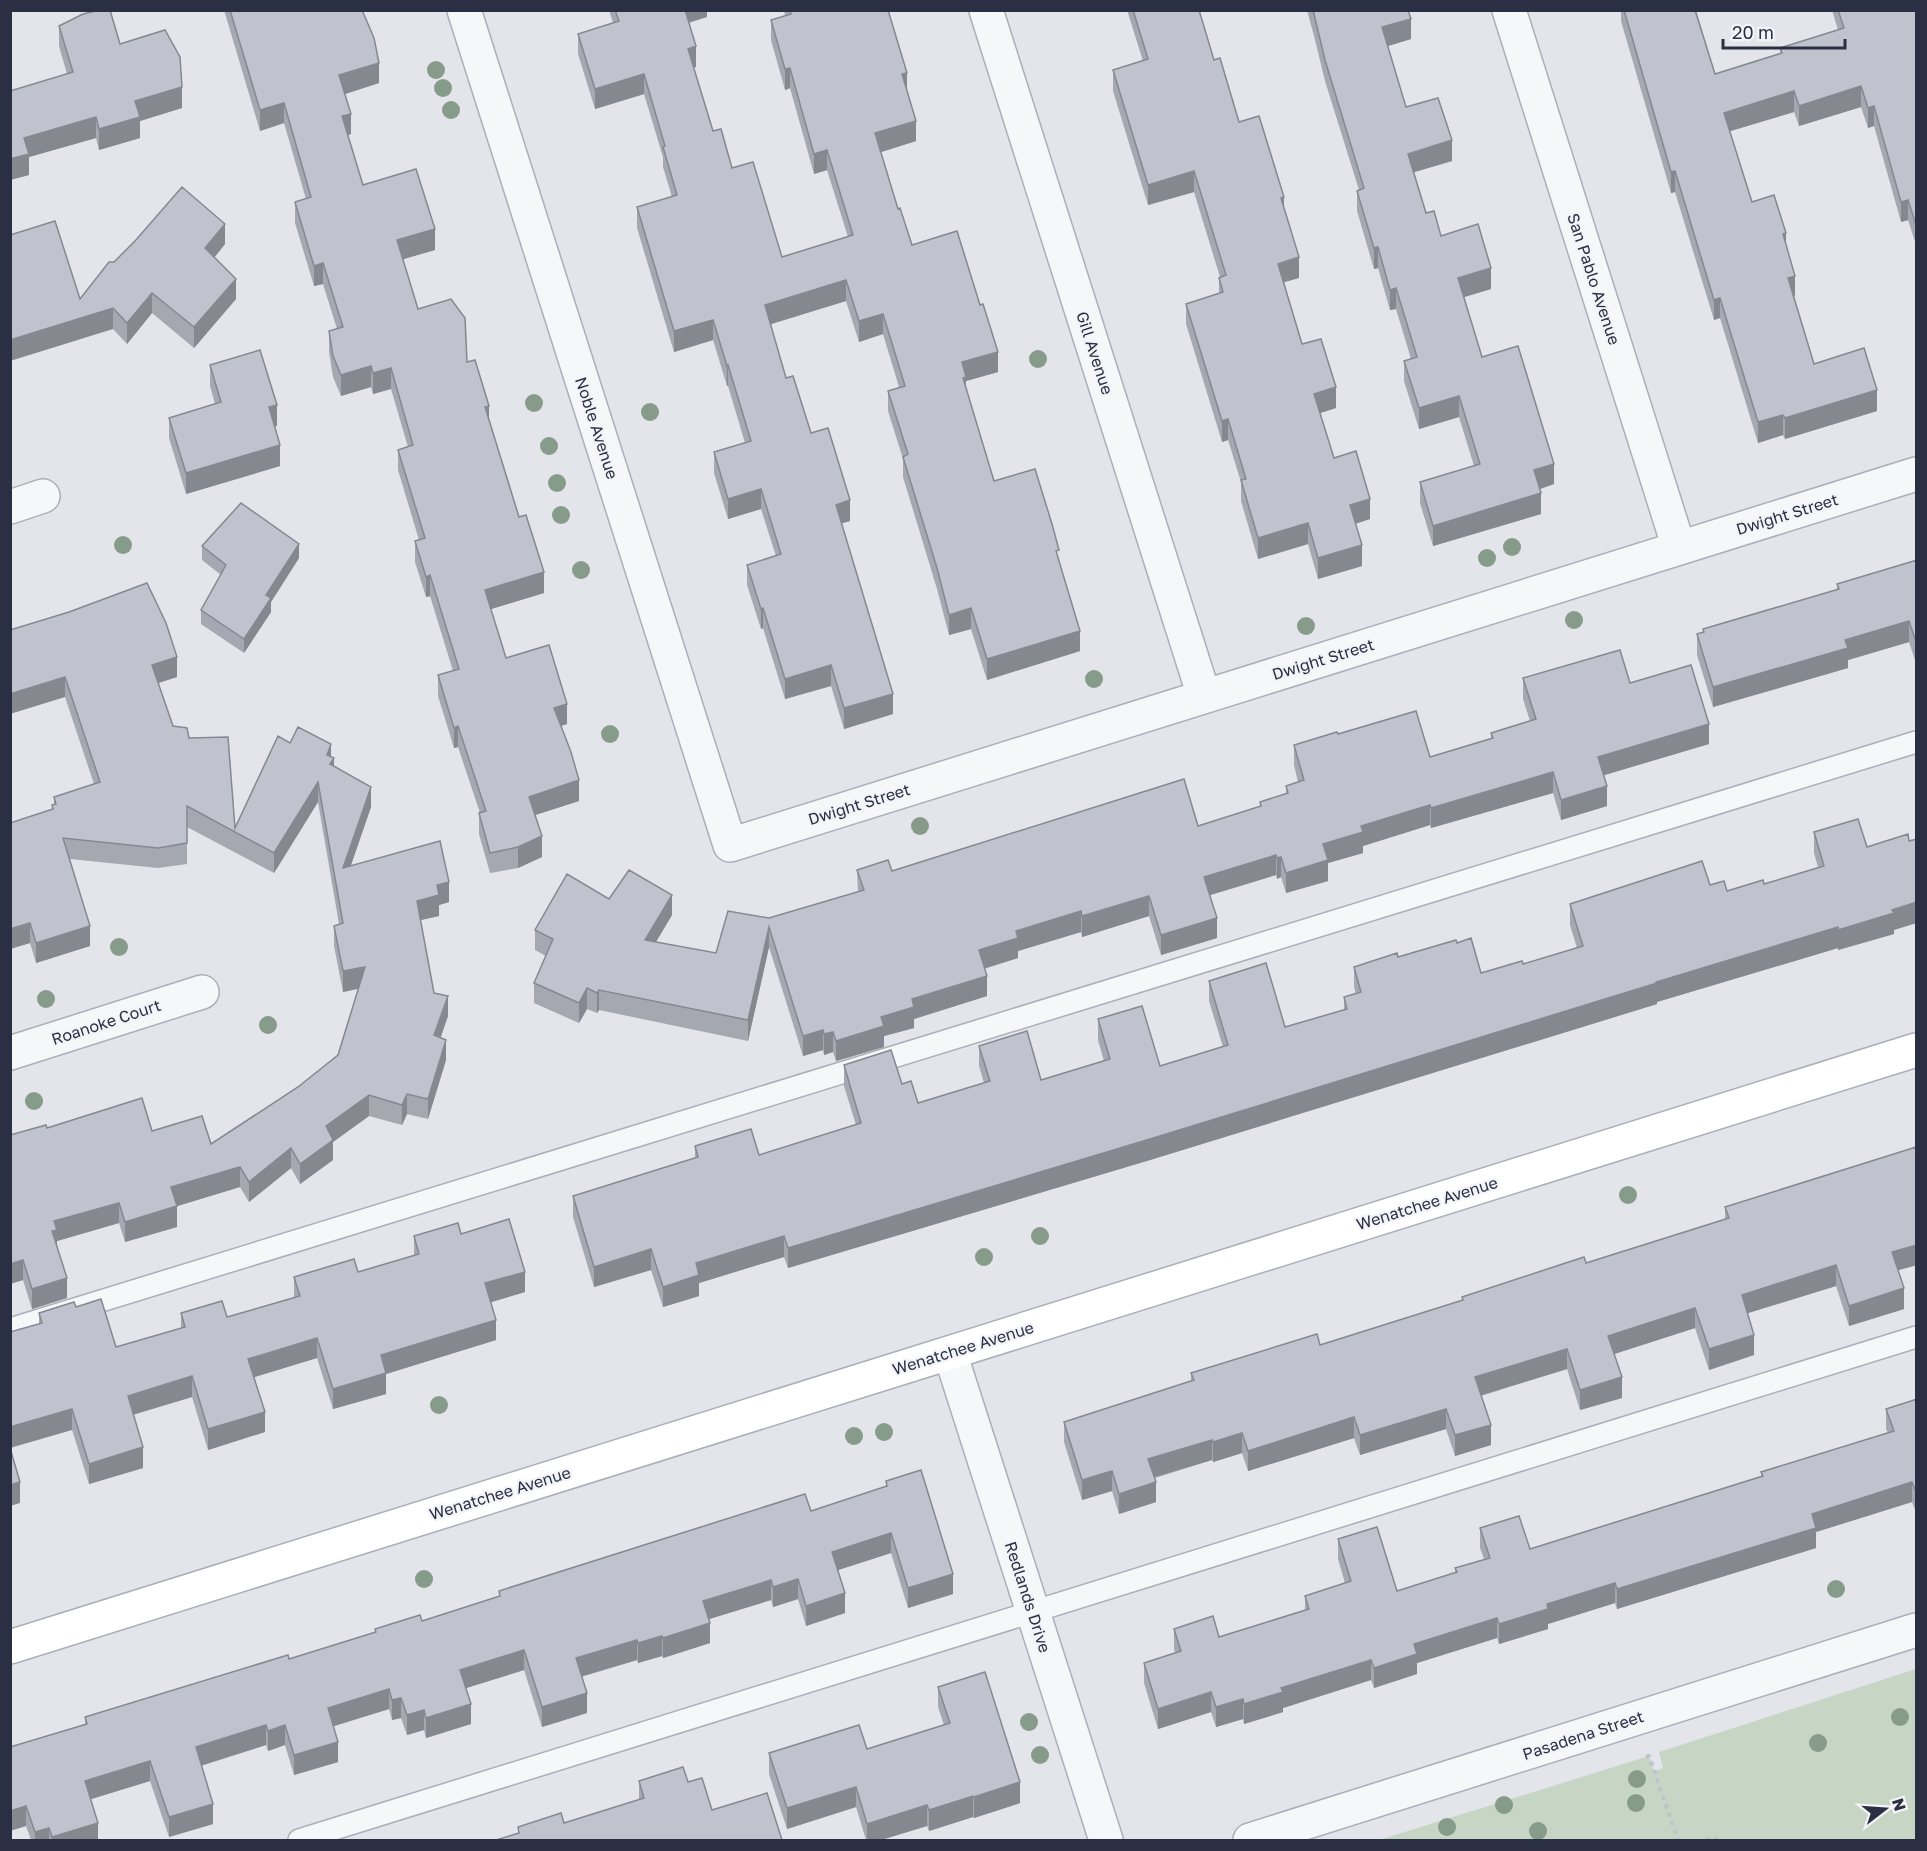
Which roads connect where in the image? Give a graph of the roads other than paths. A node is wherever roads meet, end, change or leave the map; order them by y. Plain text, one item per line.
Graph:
1 (464, 10) edge
2 (987, 10) edge
3 (1509, 10) edge
4 (1917, 474) edge
5 (44, 496) dead end
6 (10, 507) edge
7 (1679, 548) junction
8 (1204, 696) junction
9 (1917, 742) edge
10 (730, 845) joint
11 (202, 992) dead end
12 (1917, 1050) edge
13 (10, 1053) edge
14 (10, 1329) edge
15 (1917, 1337) edge
16 (950, 1353) junction
17 (1033, 1612) junction
18 (1917, 1630) edge
19 (10, 1647) edge
20 (299, 1840) edge
21 (1106, 1840) edge
22 (1250, 1840) edge

1 - 10 street, Noble Avenue
2 - 8 street, Gill Avenue
3 - 7 street, San Pablo Avenue
4 - 7 street, Dwight Street
5 - 6 street
7 - 8 street, Dwight Street
8 - 10 street, Dwight Street
9 - 14 lane
11 - 13 street, Roanoke Court
12 - 16 street, Wenatchee Avenue
15 - 17 lane
16 - 17 street, Redlands Drive
16 - 19 street, Wenatchee Avenue
17 - 20 lane
17 - 21 street, Redlands Drive
18 - 22 street, Pasadena Street

